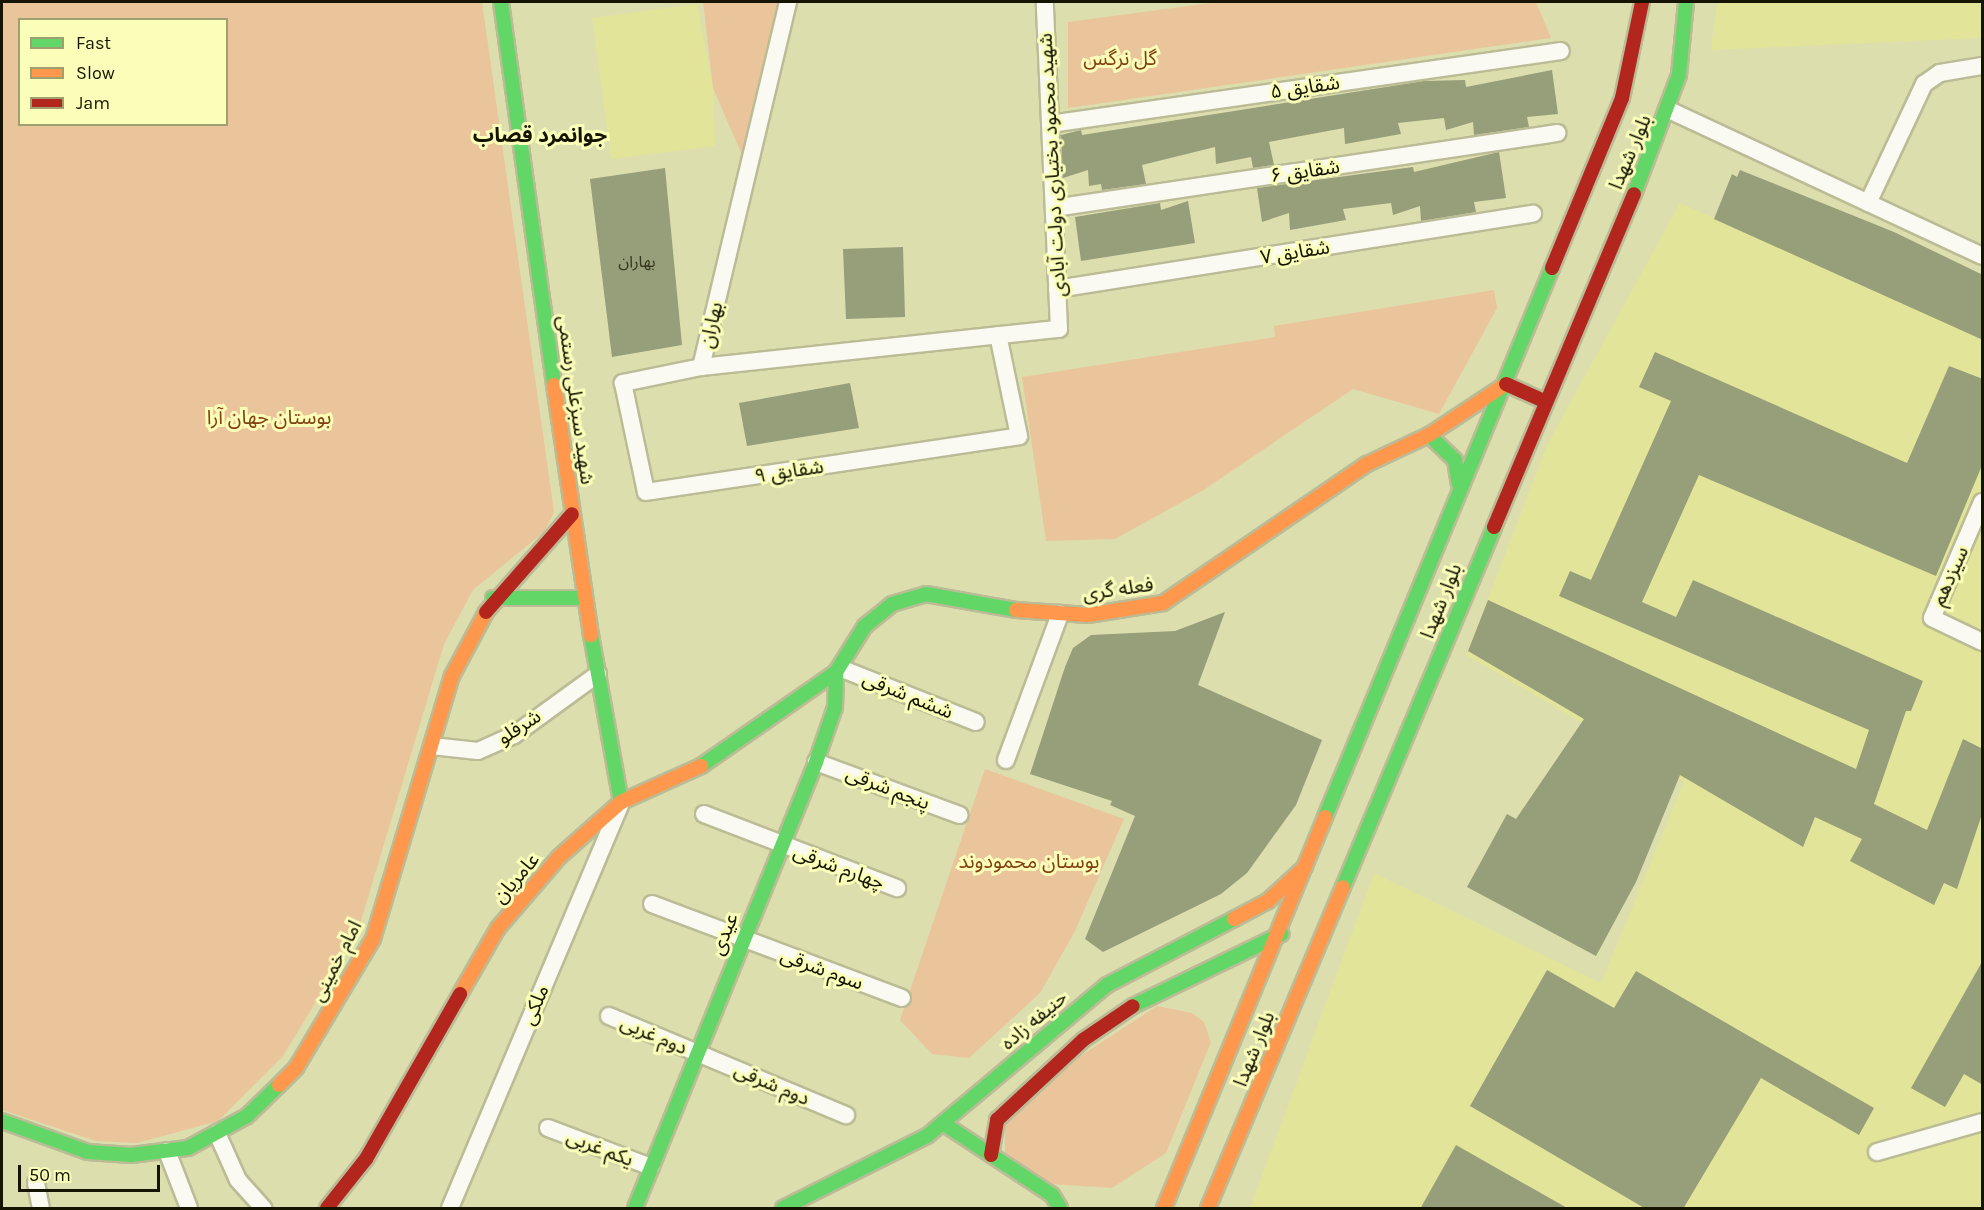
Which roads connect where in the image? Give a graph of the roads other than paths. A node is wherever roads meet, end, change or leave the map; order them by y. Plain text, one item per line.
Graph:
1 (501, 2) edge
2 (788, 2) edge
3 (1045, 2) edge
4 (1642, 2) edge
5 (1686, 2) edge
6 (1561, 51) dead end
7 (1983, 66) edge
8 (1669, 110) junction
9 (1050, 124) junction
10 (1557, 133) dead end
11 (1868, 203) junction
12 (1054, 208) junction
13 (1533, 214) dead end
14 (1983, 256) edge
15 (1057, 289) junction
16 (1059, 329) joint
17 (998, 335) junction
18 (701, 367) junction
19 (1506, 384) junction
20 (1544, 400) junction
21 (1429, 435) junction
22 (1459, 484) junction
23 (1983, 502) edge
24 (572, 514) junction
25 (493, 598) junction
26 (584, 598) junction
27 (1060, 614) junction
28 (1983, 642) edge
29 (838, 670) junction
30 (598, 674) junction
31 (976, 722) dead end
32 (432, 746) junction
33 (1006, 760) dead end
34 (816, 762) junction
35 (621, 802) junction
36 (704, 814) dead end
37 (959, 815) dead end
38 (781, 846) junction
39 (1311, 861) junction
40 (897, 888) dead end
41 (652, 904) dead end
42 (1281, 934) junction
43 (742, 940) junction
44 (902, 998) dead end
45 (609, 1016) dead end
46 (699, 1053) junction
47 (846, 1115) dead end
48 (2, 1121) edge
49 (1983, 1122) edge
50 (944, 1124) junction
51 (548, 1128) dead end
52 (217, 1133) junction
53 (167, 1151) junction
54 (1877, 1152) dead end
55 (991, 1155) junction
56 (651, 1167) junction
57 (36, 1183) dead end
58 (1052, 1195) junction
59 (1210, 1207) edge
60 (40, 1209) edge
61 (189, 1209) edge
62 (263, 1209) edge
63 (327, 1209) edge
64 (450, 1209) edge
65 (635, 1209) edge
66 (783, 1209) edge
67 (1060, 1209) edge
68 (1068, 1209) edge
69 (1164, 1209) edge

1 - 24 street, شهید سبزعلی رستمی
2 - 18 street, بهاران
3 - 9 street, شهید محمود بختیاری دولت آبادی
4 - 19 street, بلوار شهدا
5 - 8 street, بلوار شهدا
6 - 9 street, شقایق ۵
7 - 11 street
8 - 11 street
8 - 20 street, بلوار شهدا
9 - 12 street, شهید محمود بختیاری دولت آبادی
10 - 12 street, شقایق ۶
11 - 14 street
12 - 15 street, شهید محمود بختیاری دولت آبادی
13 - 15 street, شقایق ۷
15 - 16 street, شهید محمود بختیاری دولت آبادی
16 - 17 street, بهاران
17 - 18 street, بهاران
17 - 18 street, شقایق ۹
19 - 20 street
19 - 21 street, فعله گری
19 - 22 street, بلوار شهدا
20 - 59 street, بلوار شهدا
21 - 22 street
21 - 27 street, فعله گری
22 - 39 street, بلوار شهدا
23 - 28 street, سیزدهم
24 - 25 street, امام خمینی
24 - 26 street, شهید سبزعلی رستمی
25 - 26 street
25 - 32 street, امام خمینی
26 - 30 street, شهید سبزعلی رستمی
27 - 29 street, فعله گری
27 - 33 street
29 - 31 street, ششم شرقی
29 - 34 street, عیدی
29 - 35 street, عامریان
30 - 32 street, شرفلو
30 - 35 street, شهید سبزعلی رستمی
32 - 52 street, امام خمینی
34 - 37 street, پنجم شرقی
34 - 38 street, عیدی
35 - 63 street, عامریان
35 - 64 street, ملکی
36 - 38 street, چهارم شرقی
38 - 40 street, چهارم شرقی
38 - 43 street, عیدی
39 - 42 street, بلوار شهدا
39 - 50 street, حنیفه زاده
41 - 43 street, سوم شرقی
42 - 55 street
42 - 69 street, بلوار شهدا
43 - 44 street, سوم شرقی
43 - 46 street, عیدی
45 - 46 street, دوم غربی
46 - 47 street, دوم شرقی
46 - 56 street, عیدی
48 - 53 street, امام خمینی
49 - 54 street
50 - 55 street
50 - 66 street, حنیفه زاده
51 - 56 street, یکم غربی
52 - 53 street, امام خمینی
52 - 62 street
53 - 61 street
55 - 58 street
56 - 65 street, عیدی
57 - 60 street
58 - 67 street
58 - 68 street

